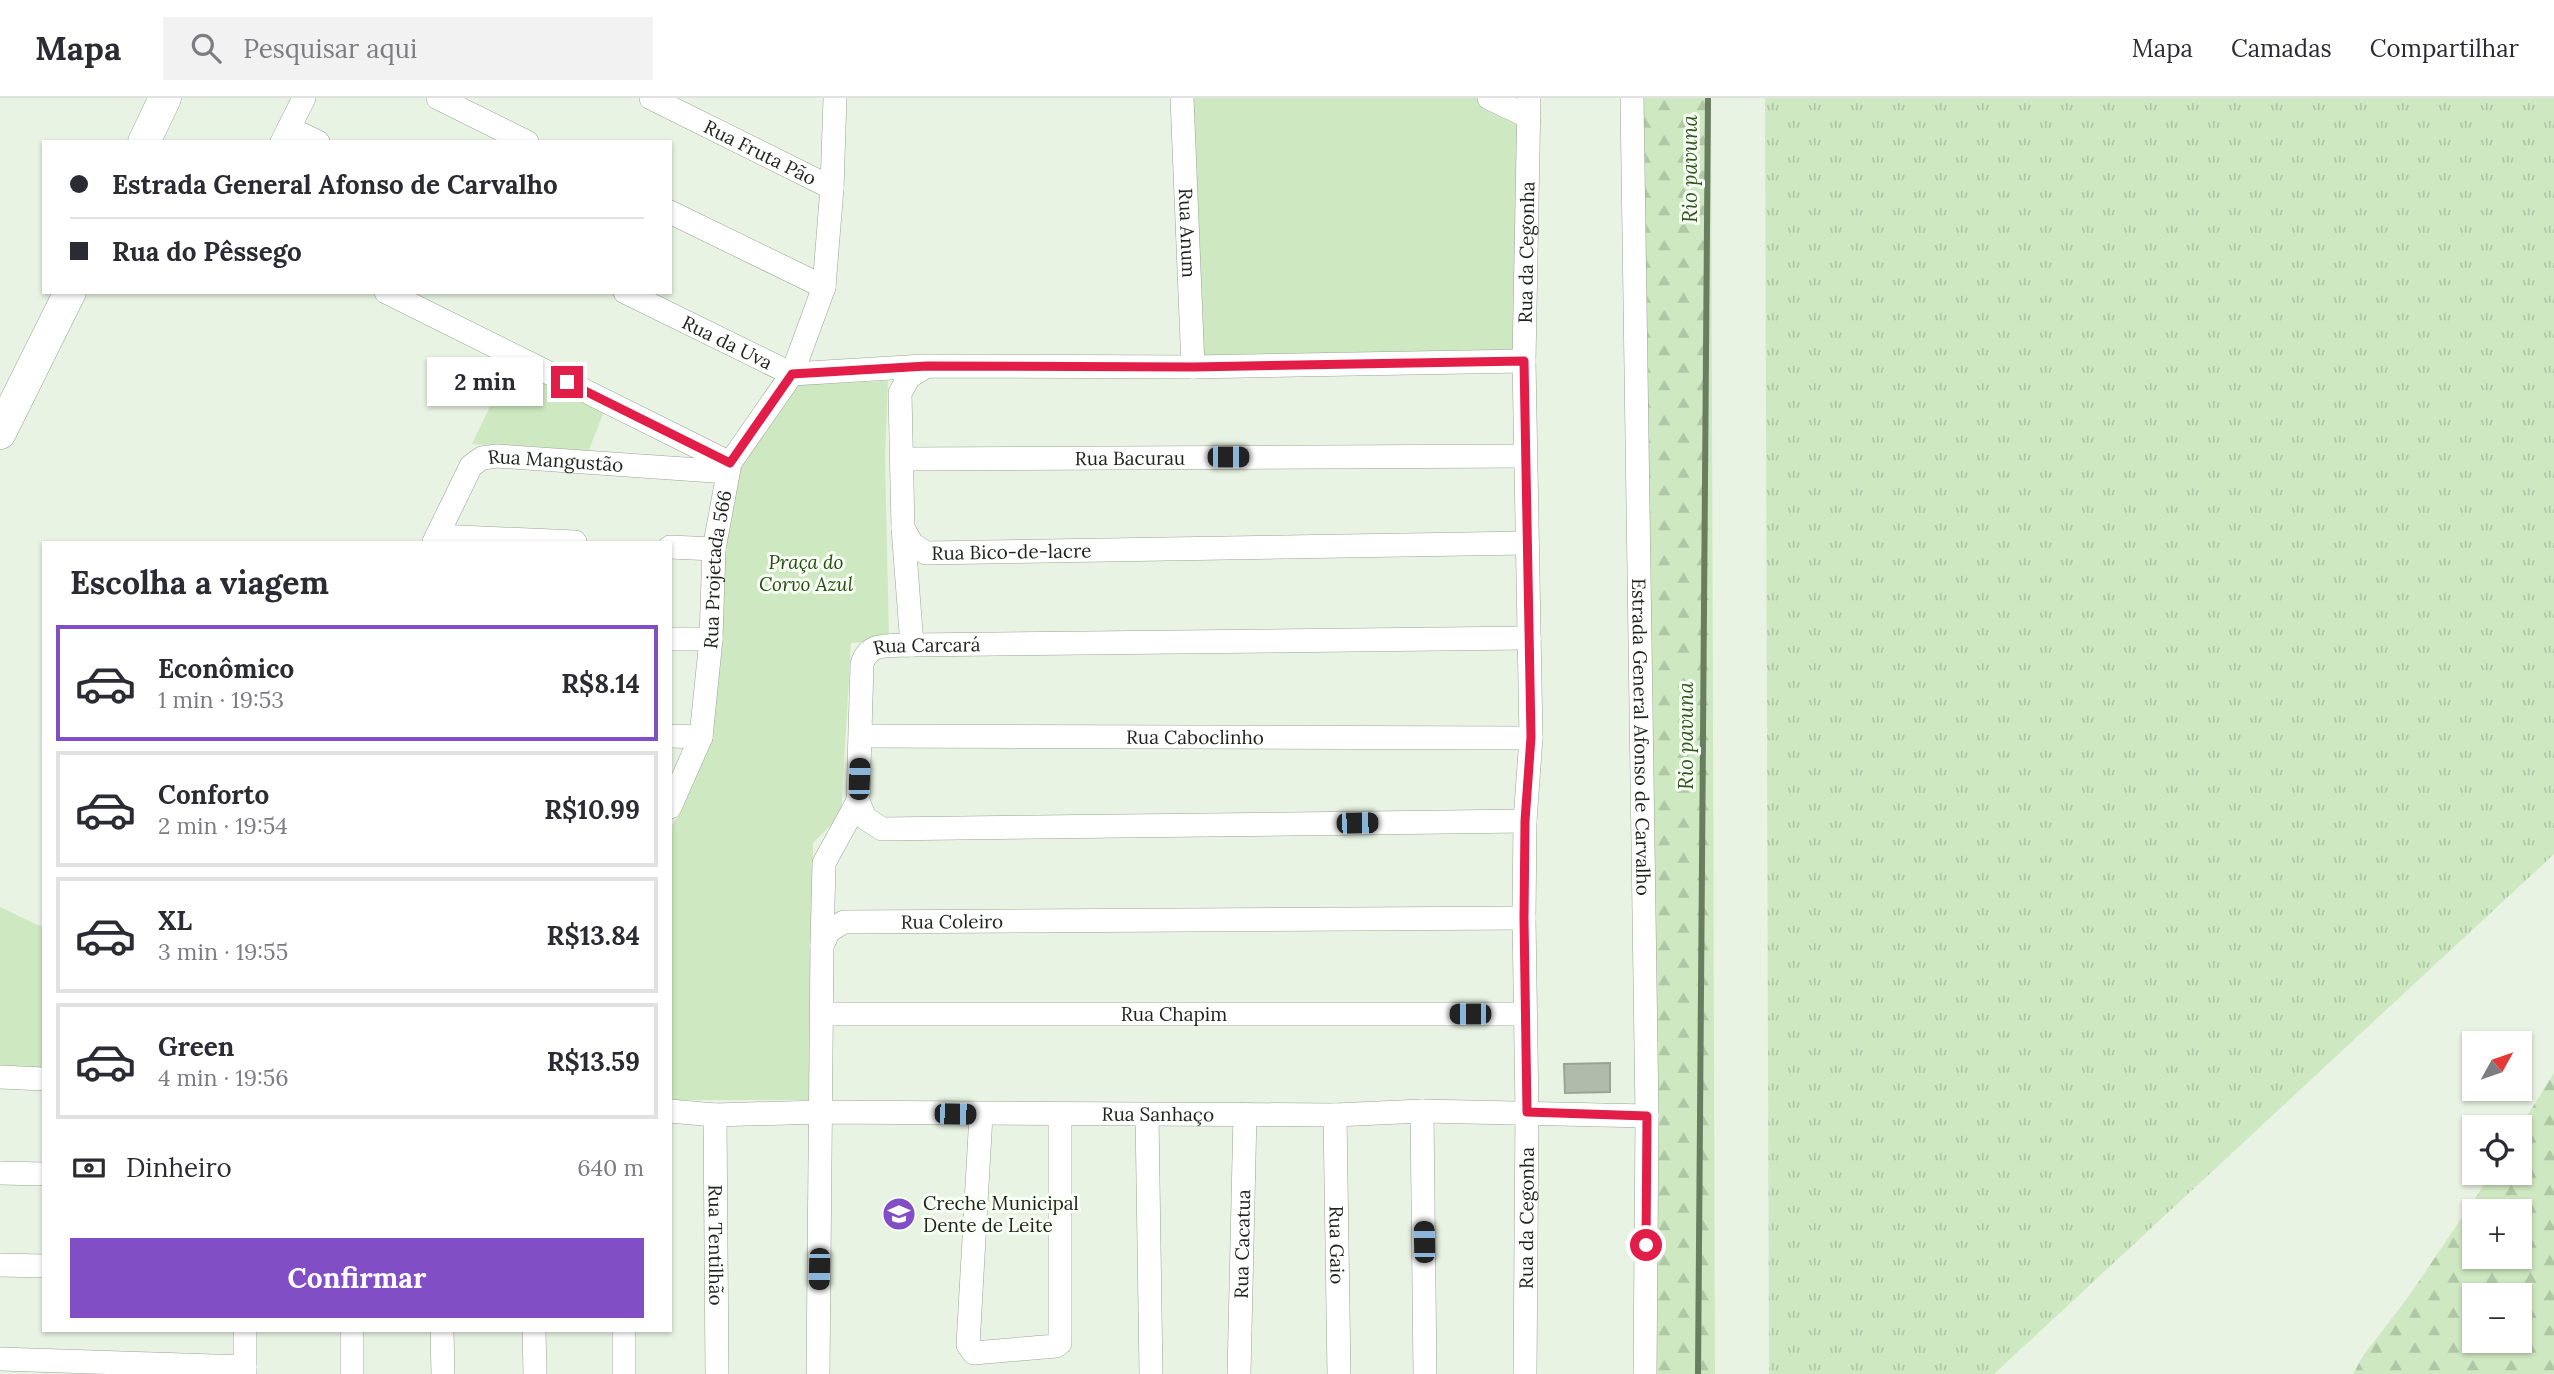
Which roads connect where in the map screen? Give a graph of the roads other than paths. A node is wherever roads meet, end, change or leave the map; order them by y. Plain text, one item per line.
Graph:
1 (165, 98) edge
2 (304, 98) edge
3 (438, 98) edge
4 (651, 98) edge
5 (834, 98) edge
6 (1182, 98) edge
7 (1489, 98) edge
8 (1632, 98) edge
9 (1529, 108) edge
10 (286, 135) edge
11 (145, 140) edge
12 (309, 140) edge
13 (523, 140) edge
14 (832, 188) junction
15 (672, 213) edge
16 (824, 287) junction
17 (69, 294) edge
18 (390, 294) edge
19 (629, 294) edge
20 (1524, 361) junction
21 (927, 366) junction
22 (1193, 367) junction
23 (792, 374) junction
24 (0, 433) edge
25 (1526, 456) junction
26 (902, 459) junction
27 (729, 467) junction
28 (903, 528) junction
29 (435, 539) edge
30 (528, 541) edge
31 (1527, 543) junction
32 (672, 547) edge
33 (714, 549) junction
34 (1529, 638) junction
35 (672, 639) edge
36 (711, 639) junction
37 (912, 645) junction
38 (672, 736) edge
39 (860, 736) junction
40 (701, 737) junction
41 (1531, 737) junction
42 (858, 801) junction
43 (672, 802) edge
44 (1525, 821) junction
45 (1524, 918) junction
46 (822, 946) junction
47 (822, 1014) junction
48 (1524, 1014) junction
49 (0, 1077) edge
50 (42, 1079) edge
51 (672, 1111) edge
52 (1422, 1111) junction
53 (821, 1112) junction
54 (1527, 1112) junction
55 (1245, 1114) junction
56 (715, 1115) junction
57 (981, 1115) junction
58 (1060, 1115) junction
59 (1147, 1115) junction
60 (1335, 1115) junction
61 (1647, 1116) junction
62 (0, 1173) edge
63 (42, 1174) edge
64 (0, 1265) edge
65 (42, 1266) edge
66 (245, 1332) edge
67 (352, 1332) edge
68 (442, 1332) edge
69 (534, 1332) edge
70 (624, 1332) edge
71 (0, 1359) edge
72 (245, 1370) edge
73 (352, 1374) edge
74 (443, 1374) edge
75 (535, 1374) edge
76 (624, 1374) edge
77 (717, 1374) edge
78 (818, 1374) edge
79 (1151, 1374) edge
80 (1239, 1374) edge
81 (1339, 1374) edge
82 (1425, 1374) edge
83 (1525, 1374) edge
84 (1645, 1374) edge

1 - 11 street
2 - 10 street
3 - 13 street
4 - 14 street, Rua Fruta Pão
5 - 14 street, Rua Projetada 566
6 - 22 street, Rua Anum
7 - 9 street
8 - 61 street, Estrada General Afonso de Carvalho
9 - 20 street, Rua da Cegonha
10 - 12 street
14 - 16 street, Rua Projetada 566
15 - 16 street
16 - 23 street, Rua Projetada 566
17 - 24 street
18 - 27 street
19 - 23 street, Rua da Uva
20 - 22 street
20 - 25 street, Rua da Cegonha
21 - 22 street
21 - 23 street
21 - 26 street
23 - 27 street, Rua Projetada 566
25 - 26 street, Rua Bacurau
25 - 31 street, Rua da Cegonha
26 - 28 street
27 - 29 street, Rua Mangustão
27 - 33 street, Rua Projetada 566
28 - 31 street, Rua Bico-de-lacre
28 - 37 street
29 - 30 street
31 - 34 street, Rua da Cegonha
32 - 33 street
33 - 36 street, Rua Projetada 566
34 - 37 street, Rua Carcará
34 - 41 street, Rua da Cegonha
35 - 36 street
36 - 40 street, Rua Projetada 566
37 - 39 street, Rua Carcará
38 - 40 street
39 - 41 street, Rua Caboclinho
39 - 42 street, Rua Carcará
40 - 43 street, Rua Projetada 566
41 - 44 street, Rua da Cegonha
42 - 44 street
42 - 46 street
44 - 45 street, Rua da Cegonha
45 - 46 street, Rua Coleiro
45 - 48 street, Rua da Cegonha
46 - 47 street
47 - 48 street, Rua Chapim
47 - 53 street
48 - 54 street, Rua da Cegonha
49 - 50 street
51 - 56 street, Rua Sanhaço
52 - 54 street, Rua Sanhaço
52 - 60 street, Rua Sanhaço
52 - 82 street
53 - 56 street, Rua Sanhaço
53 - 57 street, Rua Sanhaço
53 - 78 street
54 - 61 street, Rua Sanhaço
54 - 83 street, Rua da Cegonha
55 - 59 street, Rua Sanhaço
55 - 60 street, Rua Sanhaço
55 - 80 street, Rua Cacatua
56 - 77 street, Rua Tentilhão
57 - 58 street, Rua Sanhaço
57 - 58 street
58 - 59 street, Rua Sanhaço
59 - 79 street
60 - 81 street, Rua Gaio
61 - 84 street, Estrada General Afonso de Carvalho
62 - 63 street
64 - 65 street
66 - 72 street
67 - 73 street
68 - 74 street
69 - 75 street
70 - 76 street
71 - 72 street

